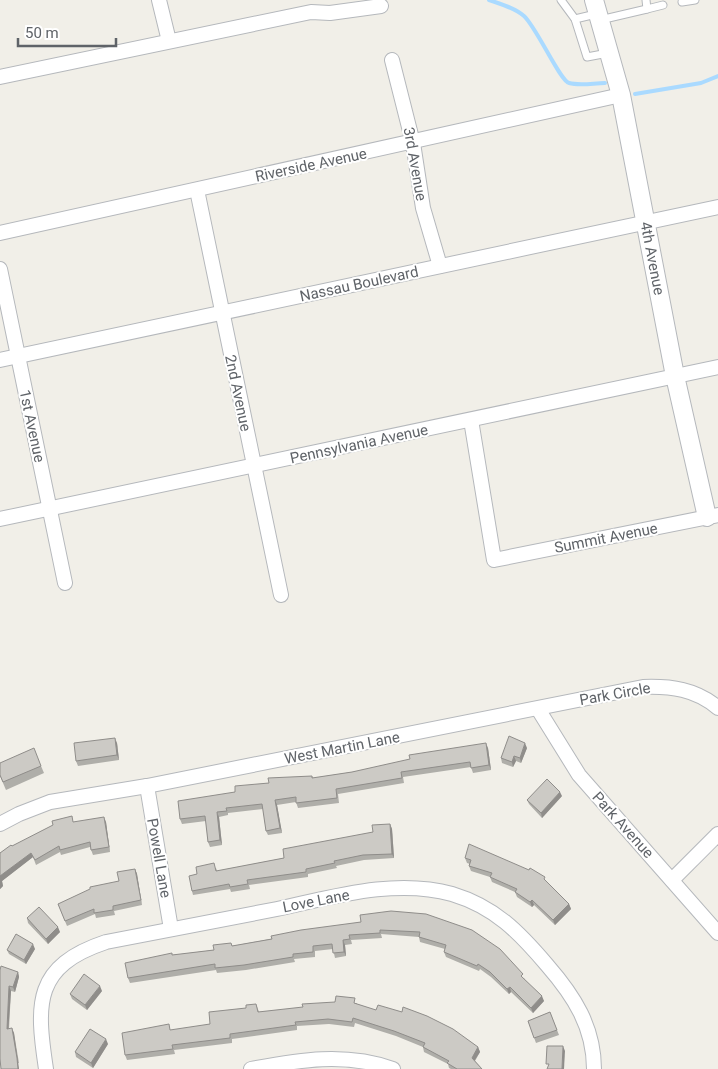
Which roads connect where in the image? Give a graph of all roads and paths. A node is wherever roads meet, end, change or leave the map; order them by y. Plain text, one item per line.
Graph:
1 (159, 0) edge
2 (561, 0) edge
3 (646, 0) edge
4 (695, 0) edge
5 (682, 2) dead end
6 (664, 5) dead end
7 (381, 6) dead end
8 (647, 9) junction
9 (597, 11) edge
10 (575, 19) junction
11 (168, 41) junction
12 (609, 52) junction
13 (392, 60) dead end
14 (0, 77) edge
15 (621, 95) junction
16 (413, 143) junction
17 (197, 190) junction
18 (718, 207) edge
19 (646, 222) junction
20 (0, 233) edge
21 (440, 266) junction
22 (0, 270) edge
23 (221, 314) junction
24 (18, 356) junction
25 (0, 360) edge
26 (718, 367) edge
27 (675, 376) junction
28 (471, 420) junction
29 (255, 466) junction
30 (50, 509) junction
31 (713, 516) edge
32 (0, 519) edge
33 (65, 583) dead end
34 (281, 595) dead end
35 (718, 708) edge
36 (538, 709) junction
37 (147, 786) junction
38 (0, 824) edge
39 (718, 834) edge
40 (672, 880) junction
41 (171, 929) junction
42 (718, 933) edge
43 (46, 1069) edge
44 (251, 1069) edge
45 (393, 1069) edge
46 (594, 1069) edge

1 - 11 street
2 - 10 lane
3 - 8 lane
4 - 5 lane
6 - 8 lane
7 - 11 street
8 - 9 lane
9 - 10 lane
9 - 12 street, 4th Avenue
10 - 12 lane
11 - 14 street
12 - 15 street, 4th Avenue
13 - 16 street, 3rd Avenue
15 - 16 street, Riverside Avenue
15 - 19 street, 4th Avenue
16 - 17 street, Riverside Avenue
16 - 21 street, 3rd Avenue
17 - 20 street, Riverside Avenue
17 - 23 street, 2nd Avenue
18 - 19 street, Nassau Boulevard
19 - 21 street, Nassau Boulevard
19 - 27 street, 4th Avenue
21 - 23 street, Nassau Boulevard
22 - 24 street, 1st Avenue
23 - 24 street, Nassau Boulevard
23 - 29 street, 2nd Avenue
24 - 25 street, Nassau Boulevard
24 - 30 street, 1st Avenue
26 - 27 street, Pennsylvania Avenue
27 - 28 street, Pennsylvania Avenue
27 - 31 street, 4th Avenue
28 - 29 street, Pennsylvania Avenue
28 - 31 street, Summit Avenue
29 - 30 street, Pennsylvania Avenue
29 - 34 street, 2nd Avenue
30 - 32 street, Pennsylvania Avenue
30 - 33 street, 1st Avenue
35 - 36 street, Park Circle
36 - 37 street, West Martin Lane
36 - 40 street, Park Avenue
37 - 38 street, West Martin Lane
37 - 41 street, Powell Lane
39 - 40 street
40 - 42 street, Park Avenue
41 - 43 street, Love Lane
41 - 46 street, Love Lane
44 - 45 street

